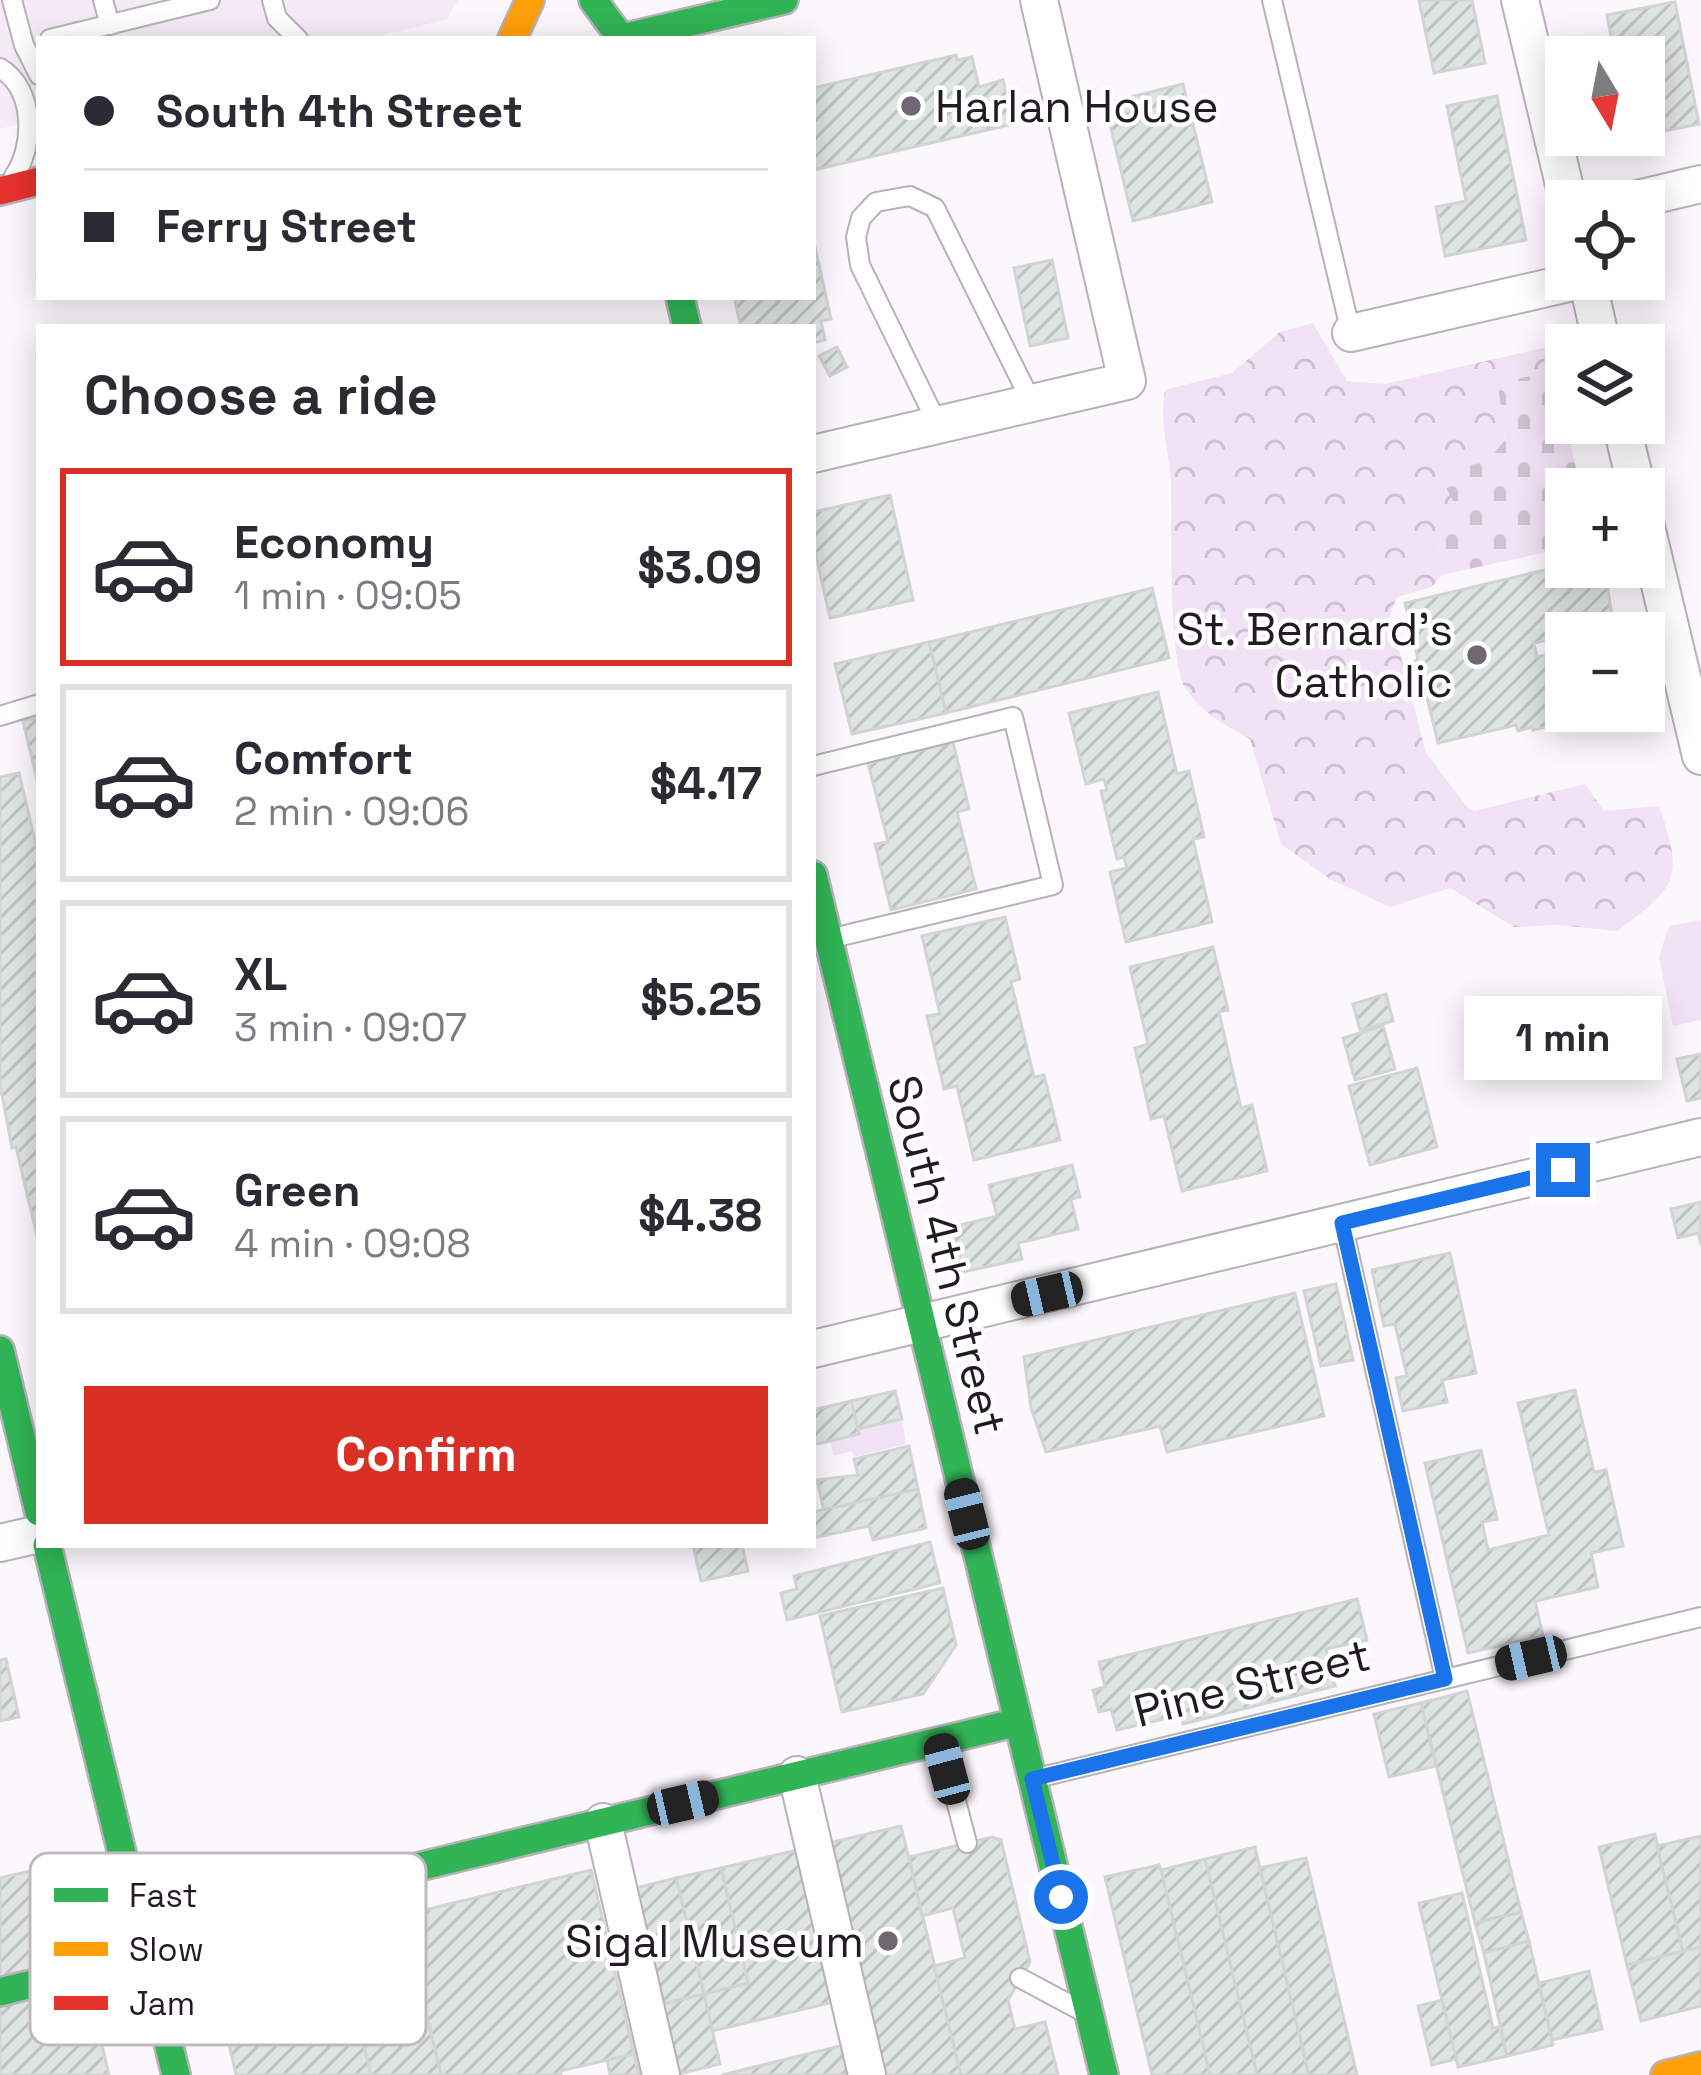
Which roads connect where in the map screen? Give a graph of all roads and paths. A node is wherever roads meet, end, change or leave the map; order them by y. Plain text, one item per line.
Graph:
1 (12, 0) edge
2 (103, 0) edge
3 (210, 0) edge
4 (530, 0) edge
5 (593, 0) edge
6 (617, 0) edge
7 (784, 0) edge
8 (1039, 0) edge
9 (1272, 0) edge
10 (1520, 0) edge
11 (274, 9) edge
12 (110, 25) junction
13 (63, 36) edge
14 (296, 36) edge
15 (513, 36) edge
16 (618, 36) edge
17 (620, 36) edge
18 (633, 36) edge
19 (32, 44) edge
20 (0, 68) edge
21 (1563, 180) edge
22 (36, 182) edge
23 (1701, 184) edge
24 (2, 190) edge
25 (1665, 192) edge
26 (1545, 288) edge
27 (1351, 333) joint
28 (1032, 403) junction
29 (938, 425) junction
30 (816, 453) edge
31 (1661, 588) edge
32 (36, 705) edge
33 (0, 716) edge
34 (1701, 756) edge
35 (816, 765) edge
36 (816, 897) edge
37 (828, 939) junction
38 (1701, 1137) edge
39 (1342, 1223) junction
40 (920, 1324) junction
41 (816, 1347) edge
42 (0, 1350) edge
43 (36, 1500) edge
44 (36, 1535) edge
45 (0, 1543) edge
46 (48, 1548) edge
47 (1701, 1617) edge
48 (1445, 1679) junction
49 (1018, 1722) junction
50 (940, 1740) junction
51 (796, 1775) junction
52 (1032, 1779) junction
53 (603, 1822) junction
54 (967, 1843) dead end
55 (122, 1853) edge
56 (426, 1865) edge
57 (1020, 1978) dead end
58 (30, 1985) edge
59 (0, 1992) edge
60 (1089, 2015) junction
61 (169, 2045) edge
62 (1701, 2066) edge
63 (176, 2075) edge
64 (661, 2075) edge
65 (867, 2075) edge
66 (1104, 2075) edge
67 (1665, 2075) edge

1 - 19 lane
2 - 12 lane
3 - 12 lane
4 - 15 street
5 - 16 street
6 - 17 street
7 - 18 street
8 - 28 street
9 - 27 lane
10 - 21 street
11 - 14 lane
12 - 13 lane
20 - 24 lane
22 - 24 street
23 - 25 street
26 - 27 street
28 - 29 street
28 - 29 lane
29 - 30 street
31 - 34 street
32 - 33 lane
35 - 37 lane
36 - 37 street, South 4th Street
37 - 40 street, South 4th Street
38 - 39 street
39 - 40 street
39 - 48 lane
40 - 41 street
40 - 49 street, South 4th Street
42 - 43 street
44 - 45 street
46 - 55 street
47 - 48 lane, Pine Street
48 - 52 lane, Pine Street
49 - 50 street
49 - 52 street, South 4th Street
50 - 51 street
50 - 54 lane
51 - 53 street
51 - 65 street
52 - 60 street, South 4th Street
53 - 56 street
53 - 64 street
57 - 60 lane
58 - 59 street
60 - 66 street, South 4th Street
61 - 63 street
62 - 67 street

